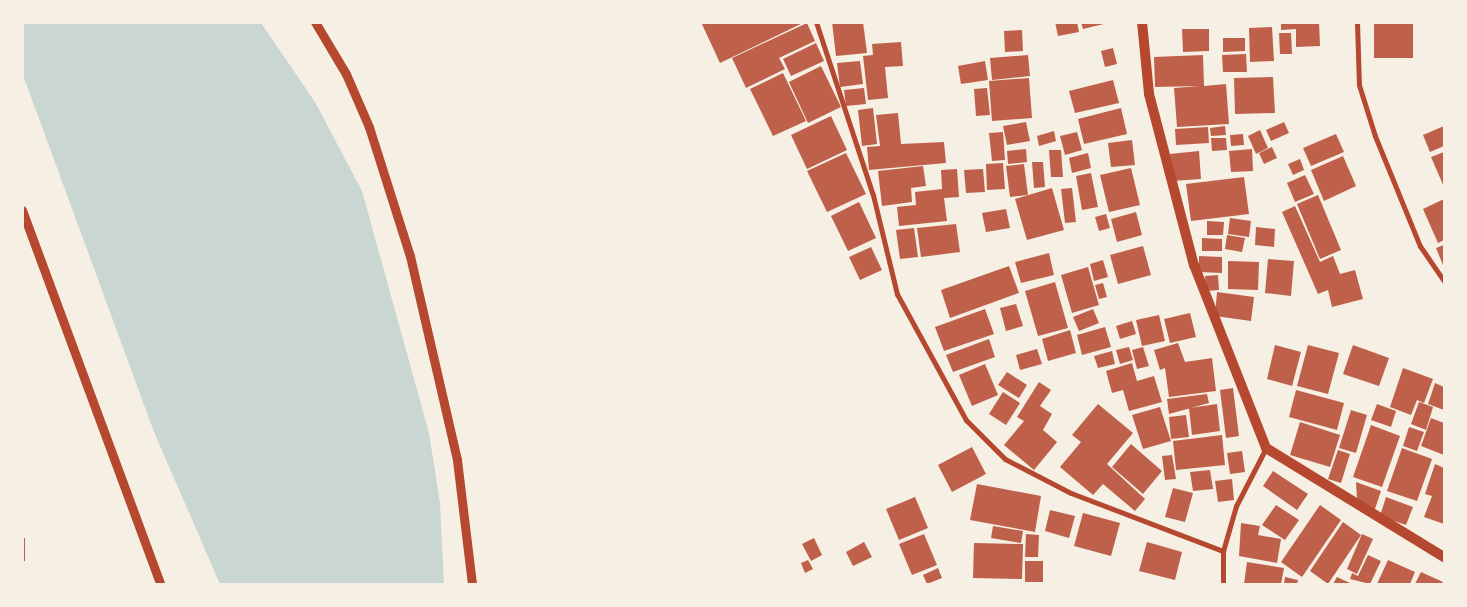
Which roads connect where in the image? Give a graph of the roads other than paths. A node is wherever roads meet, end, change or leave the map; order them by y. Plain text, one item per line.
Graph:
1 (315, 22) edge
2 (816, 22) edge
3 (1142, 22) edge
4 (1357, 22) edge
5 (22, 210) edge
6 (1444, 281) edge
7 (1266, 448) junction
8 (1223, 551) junction
9 (1444, 557) edge
10 (160, 584) edge
11 (472, 584) edge
12 (1223, 584) edge

1 - 11 street
2 - 8 street
3 - 7 main road
4 - 6 street
5 - 10 street
7 - 8 street
7 - 9 main road
8 - 12 street

